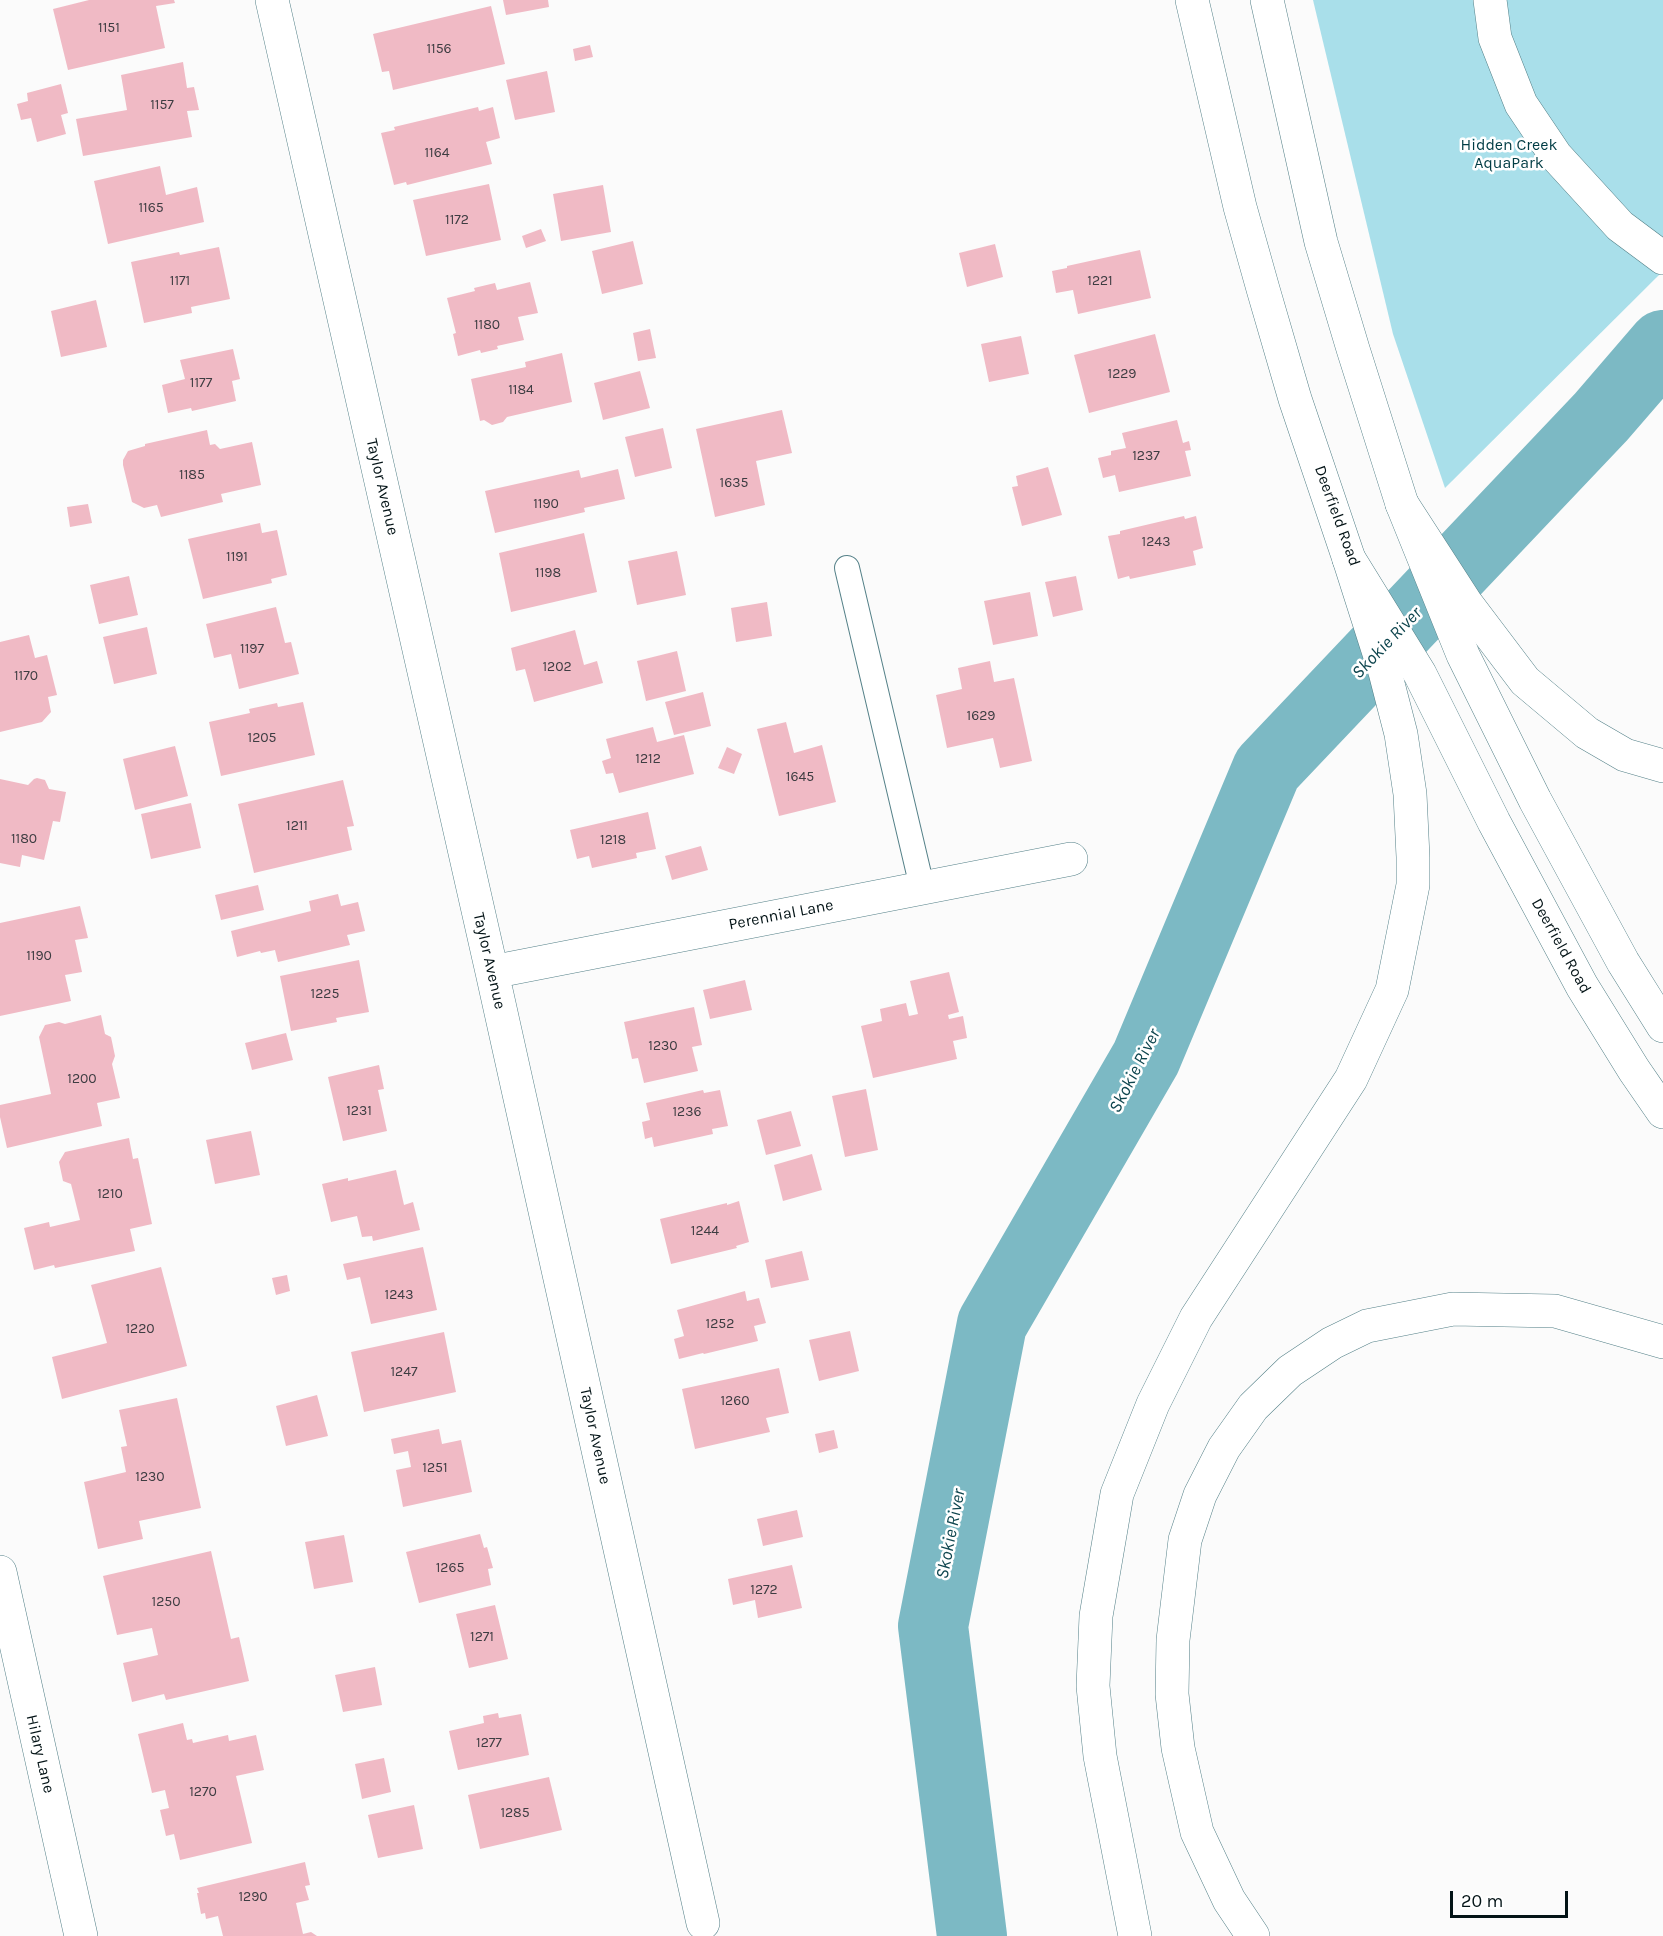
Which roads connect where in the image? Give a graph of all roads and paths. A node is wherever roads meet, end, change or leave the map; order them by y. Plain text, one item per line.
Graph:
1 (272, 0) edge
2 (1192, 0) edge
3 (1267, 0) edge
4 (1490, 0) edge
5 (1663, 258) edge
6 (1402, 504) junction
7 (1349, 559) junction
8 (847, 568) dead end
9 (1663, 766) edge
10 (1071, 859) dead end
11 (922, 887) junction
12 (492, 972) junction
13 (1663, 1026) edge
14 (1663, 1112) edge
15 (1663, 1342) edge
16 (0, 1572) edge
17 (703, 1923) dead end
18 (81, 1936) edge
19 (1135, 1936) edge
20 (1253, 1936) edge

1 - 12 main road, Taylor Avenue
2 - 7 main road, Deerfield Road
3 - 6 main road
4 - 5 main road
6 - 9 main road
6 - 13 main road
7 - 14 main road, Deerfield Road
7 - 19 main road
8 - 11 lane
10 - 11 main road, Perennial Lane
11 - 12 main road, Perennial Lane
12 - 17 main road, Taylor Avenue
15 - 20 main road
16 - 18 main road, Hilary Lane

